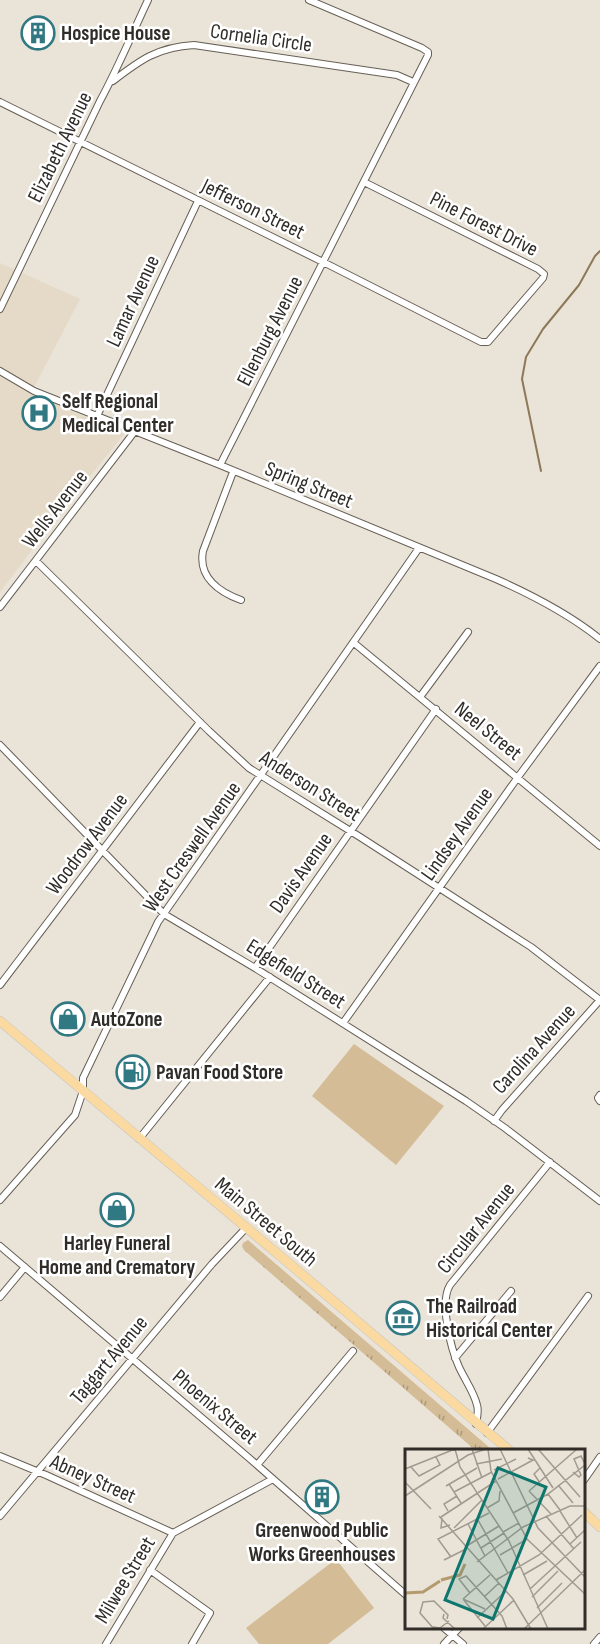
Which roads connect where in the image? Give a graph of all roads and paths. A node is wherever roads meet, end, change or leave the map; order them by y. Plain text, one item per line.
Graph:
1 (148, 0) edge
2 (309, 0) edge
3 (111, 82) junction
4 (413, 82) junction
5 (0, 102) edge
6 (80, 142) junction
7 (363, 182) junction
8 (198, 201) junction
9 (323, 262) junction
10 (0, 309) edge
11 (490, 340) joint
12 (0, 371) edge
13 (97, 416) junction
14 (135, 431) junction
15 (220, 465) junction
16 (233, 472) junction
17 (419, 548) junction
18 (36, 561) junction
19 (240, 600) dead end
20 (0, 607) edge
21 (468, 632) dead end
22 (599, 635) edge
23 (354, 643) junction
24 (600, 666) edge
25 (420, 697) junction
26 (435, 709) junction
27 (200, 722) junction
28 (0, 745) edge
29 (261, 776) junction
30 (518, 777) junction
31 (351, 832) junction
32 (600, 846) edge
33 (102, 850) junction
34 (439, 888) junction
35 (164, 914) junction
36 (255, 968) junction
37 (270, 977) junction
38 (0, 985) edge
39 (600, 1000) edge
40 (0, 1022) edge
41 (343, 1023) junction
42 (83, 1091) junction
43 (600, 1095) edge
44 (600, 1101) edge
45 (494, 1121) junction
46 (139, 1139) junction
47 (550, 1162) junction
48 (0, 1200) edge
49 (600, 1201) edge
50 (246, 1228) junction
51 (0, 1246) edge
52 (25, 1267) junction
53 (511, 1291) dead end
54 (588, 1296) dead end
55 (0, 1297) edge
56 (353, 1351) dead end
57 (455, 1358) junction
58 (132, 1359) junction
59 (476, 1424) junction
60 (487, 1433) junction
61 (505, 1449) edge
62 (0, 1456) edge
63 (600, 1457) edge
64 (257, 1465) junction
65 (37, 1472) junction
66 (273, 1479) junction
67 (585, 1479) edge
68 (585, 1513) edge
69 (0, 1516) edge
70 (600, 1527) edge
71 (173, 1533) junction
72 (150, 1570) junction
73 (405, 1594) edge
74 (445, 1629) edge
75 (458, 1629) edge
76 (452, 1635) junction
77 (600, 1637) edge
78 (106, 1644) edge
79 (192, 1644) edge
80 (444, 1644) edge
81 (463, 1644) edge
82 (594, 1644) edge

1 - 3 street, Elizabeth Avenue
2 - 4 street, Ellenburg Avenue
3 - 4 street, Cornelia Circle
3 - 6 street, Elizabeth Avenue
4 - 7 street, Ellenburg Avenue
5 - 6 street, Jefferson Street
6 - 8 street, Jefferson Street
6 - 10 street, Elizabeth Avenue
7 - 9 street, Ellenburg Avenue
7 - 11 street, Pine Forest Drive
8 - 9 street, Jefferson Street
8 - 13 street, Lamar Avenue
9 - 11 street, Jefferson Street
9 - 15 street, Ellenburg Avenue
12 - 13 street, Spring Street
13 - 14 street, Spring Street
14 - 15 street, Spring Street
14 - 18 street, Wells Avenue
15 - 16 street, Spring Street
16 - 17 street, Spring Street
16 - 19 street
17 - 22 street, Spring Street
17 - 23 street, West Creswell Avenue
18 - 20 street, Wells Avenue
18 - 27 street, Anderson Street
21 - 25 street
23 - 25 street, Neel Street
23 - 29 street, West Creswell Avenue
24 - 30 street, Lindsey Avenue
25 - 26 street, Neel Street
26 - 30 street, Neel Street
26 - 31 street, Davis Avenue
27 - 29 street, Anderson Street
27 - 33 street, Woodrow Avenue
28 - 33 street, Edgefield Street
29 - 31 street, Anderson Street
29 - 35 street, West Creswell Avenue
30 - 32 street, Neel Street
30 - 34 street, Lindsey Avenue
31 - 34 street, Anderson Street
31 - 36 street, Davis Avenue
33 - 35 street, Edgefield Street
33 - 38 street, Woodrow Avenue
34 - 39 street, Anderson Street
34 - 41 street, Lindsey Avenue
35 - 36 street, Edgefield Street
35 - 42 street, West Creswell Avenue
36 - 37 street, Edgefield Street
37 - 41 street, Edgefield Street
37 - 46 street
39 - 45 street, Carolina Avenue
40 - 42 main road, Main Street South
41 - 45 street, Edgefield Street
42 - 46 main road, Main Street South
42 - 48 street, West Creswell Avenue
43 - 44 street
45 - 47 street, Edgefield Street
46 - 50 main road, Main Street South
47 - 49 street, Edgefield Street
47 - 57 street, Circular Avenue
50 - 58 street, Taggart Avenue
50 - 59 main road, Main Street South
51 - 52 street, Phoenix Street
52 - 55 street
52 - 58 street, Phoenix Street
53 - 57 street
54 - 60 street
56 - 64 street
57 - 59 street, Circular Avenue
58 - 64 street, Phoenix Street
58 - 65 street, Taggart Avenue
59 - 60 main road, Main Street South
60 - 61 main road, Main Street South
62 - 65 street, Abney Street
63 - 67 street
64 - 66 street, Phoenix Street
65 - 69 street, Taggart Avenue
65 - 71 street, Abney Street
66 - 71 street
66 - 73 street, Phoenix Street
68 - 70 main road
71 - 72 street, Milwee Street
72 - 78 street, Milwee Street
72 - 79 street
74 - 76 street
75 - 76 street
76 - 80 street
76 - 81 street
77 - 82 street

